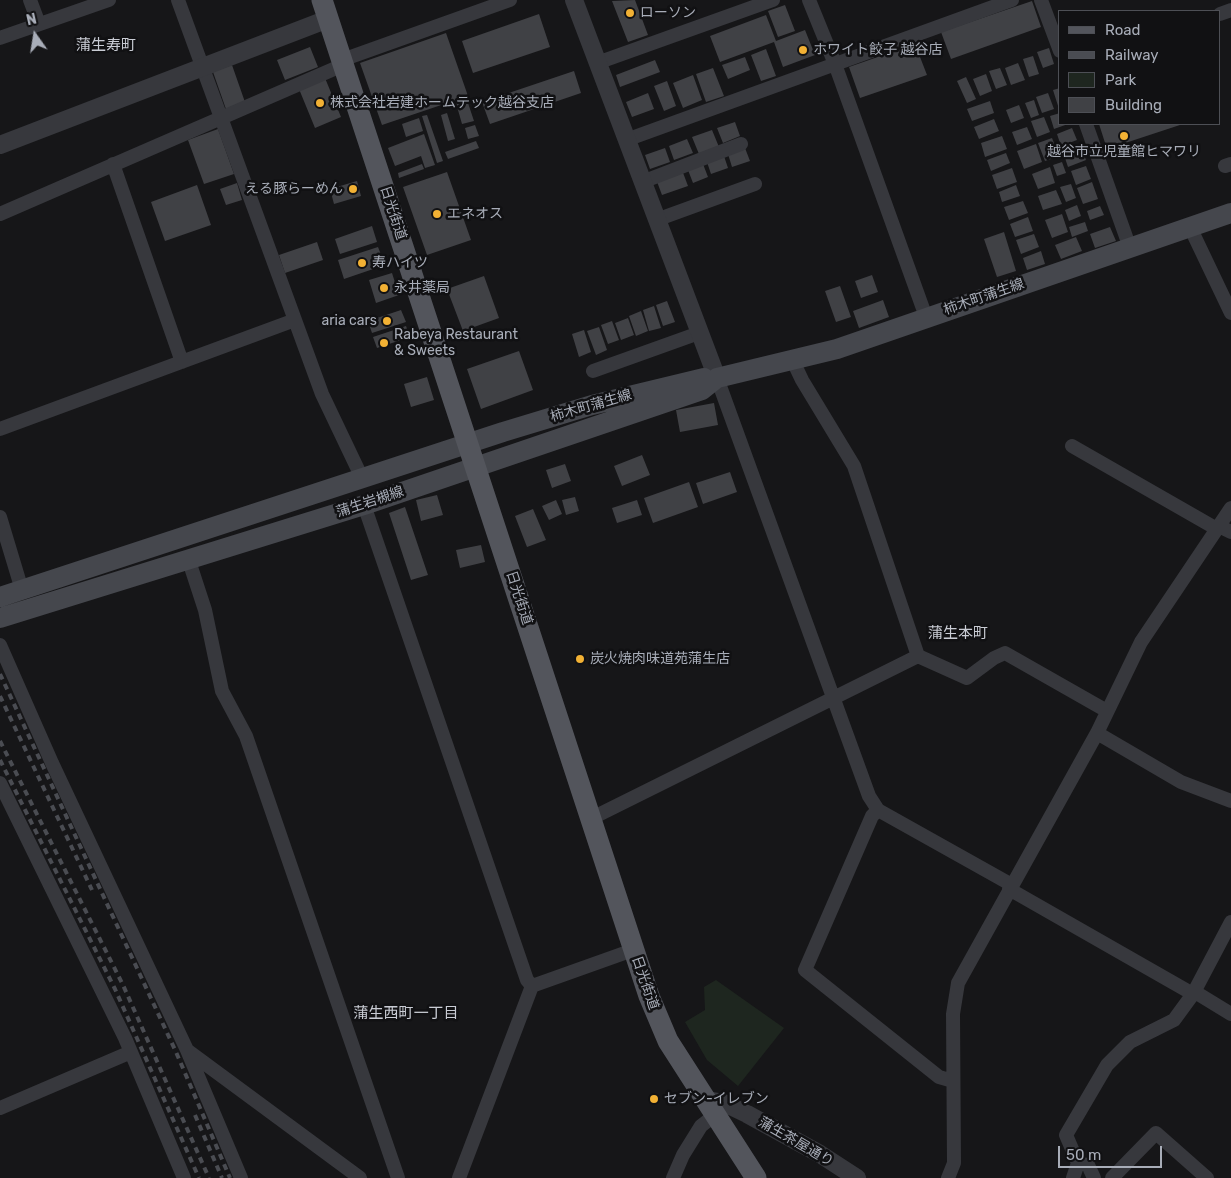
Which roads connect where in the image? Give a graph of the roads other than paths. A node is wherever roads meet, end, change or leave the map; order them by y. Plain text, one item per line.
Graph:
1 (30, 0) edge
2 (108, 0) edge
3 (178, 0) edge
4 (510, 0) edge
5 (574, 0) edge
6 (773, 0) edge
7 (809, 0) edge
8 (1012, 0) edge
9 (1041, 0) edge
10 (325, 10) edge
11 (39, 24) junction
12 (0, 38) edge
13 (1058, 46) edge
14 (343, 62) junction
15 (597, 63) junction
16 (834, 64) junction
17 (203, 67) junction
18 (222, 118) junction
19 (1086, 125) edge
20 (626, 140) junction
21 (741, 144) dead end
22 (0, 145) edge
23 (113, 164) junction
24 (642, 182) junction
25 (755, 184) dead end
26 (1231, 212) edge
27 (0, 214) edge
28 (656, 220) junction
29 (1190, 227) junction
30 (1130, 248) junction
31 (1231, 313) edge
32 (926, 317) junction
33 (295, 320) junction
34 (699, 333) junction
35 (793, 361) junction
36 (182, 362) junction
37 (593, 371) dead end
38 (726, 376) junction
39 (0, 429) edge
40 (468, 444) junction
41 (1072, 446) dead end
42 (476, 467) junction
43 (362, 478) junction
44 (364, 505) junction
45 (1231, 508) edge
46 (0, 517) edge
47 (1222, 529) edge
48 (188, 558) junction
49 (22, 590) junction
50 (0, 597) edge
51 (0, 618) edge
52 (0, 645) edge
53 (918, 656) junction
54 (834, 697) junction
55 (1107, 712) junction
56 (1097, 733) junction
57 (0, 783) edge
58 (1231, 801) edge
59 (878, 810) junction
60 (590, 819) junction
61 (1011, 887) junction
62 (1231, 922) edge
63 (634, 950) junction
64 (532, 986) junction
65 (1194, 993) junction
66 (1231, 1014) edge
67 (187, 1050) junction
68 (131, 1052) junction
69 (953, 1081) junction
70 (710, 1107) junction
71 (0, 1108) edge
72 (1078, 1163) junction
73 (353, 1176) edge
74 (184, 1178) edge
75 (242, 1178) edge
76 (398, 1178) edge
77 (460, 1178) edge
78 (673, 1178) edge
79 (756, 1178) edge
80 (856, 1178) edge
81 (948, 1178) edge
82 (1073, 1178) edge
83 (1094, 1178) edge
84 (1112, 1178) edge
85 (1208, 1178) edge

1 - 11 street
2 - 11 street
3 - 17 street
4 - 14 street
5 - 15 street
6 - 15 street
7 - 16 street
8 - 16 street
9 - 13 street
10 - 14 main road, 日光街道
10 - 17 street
11 - 12 street
14 - 18 street
14 - 40 main road, 日光街道
15 - 20 street
16 - 20 street
16 - 32 street
17 - 18 street
17 - 22 street
18 - 23 street
18 - 33 street
19 - 30 street
20 - 24 street
21 - 24 street
23 - 27 street
23 - 36 street
24 - 28 street
25 - 28 street
26 - 29 main road, 柿木町蒲生線
28 - 34 street
29 - 30 main road, 柿木町蒲生線
29 - 31 street
30 - 32 main road, 柿木町蒲生線
32 - 35 main road, 柿木町蒲生線
33 - 36 street
33 - 43 street
34 - 37 street
34 - 38 street
35 - 38 main road, 柿木町蒲生線
35 - 53 street
36 - 39 street
38 - 40 main road, 柿木町蒲生線
38 - 42 main road, 蒲生岩槻線
38 - 54 street
40 - 42 main road, 日光街道
40 - 43 main road, 蒲生岩槻線
41 - 47 street
42 - 44 main road, 蒲生岩槻線
42 - 60 main road, 日光街道
43 - 49 main road, 蒲生岩槻線
44 - 48 main road, 蒲生岩槻線
44 - 64 street
45 - 47 street
46 - 49 street
47 - 55 street
48 - 51 main road, 蒲生岩槻線
48 - 76 street
49 - 50 main road, 蒲生岩槻線
52 - 67 street
53 - 54 street
53 - 55 street
54 - 59 street
54 - 60 street
55 - 56 street
56 - 58 street
56 - 61 street
57 - 68 street
59 - 61 street
59 - 69 street
60 - 63 main road, 日光街道
61 - 65 street
61 - 69 street
62 - 65 street
63 - 64 street
63 - 70 main road, 日光街道
64 - 77 street
65 - 66 street
65 - 72 street
67 - 73 street
67 - 75 street
68 - 71 street
68 - 74 street
69 - 81 street
70 - 78 street
70 - 79 main road, 日光街道
70 - 80 street, 蒲生茶屋通り
72 - 82 street
72 - 83 street
84 - 85 street

